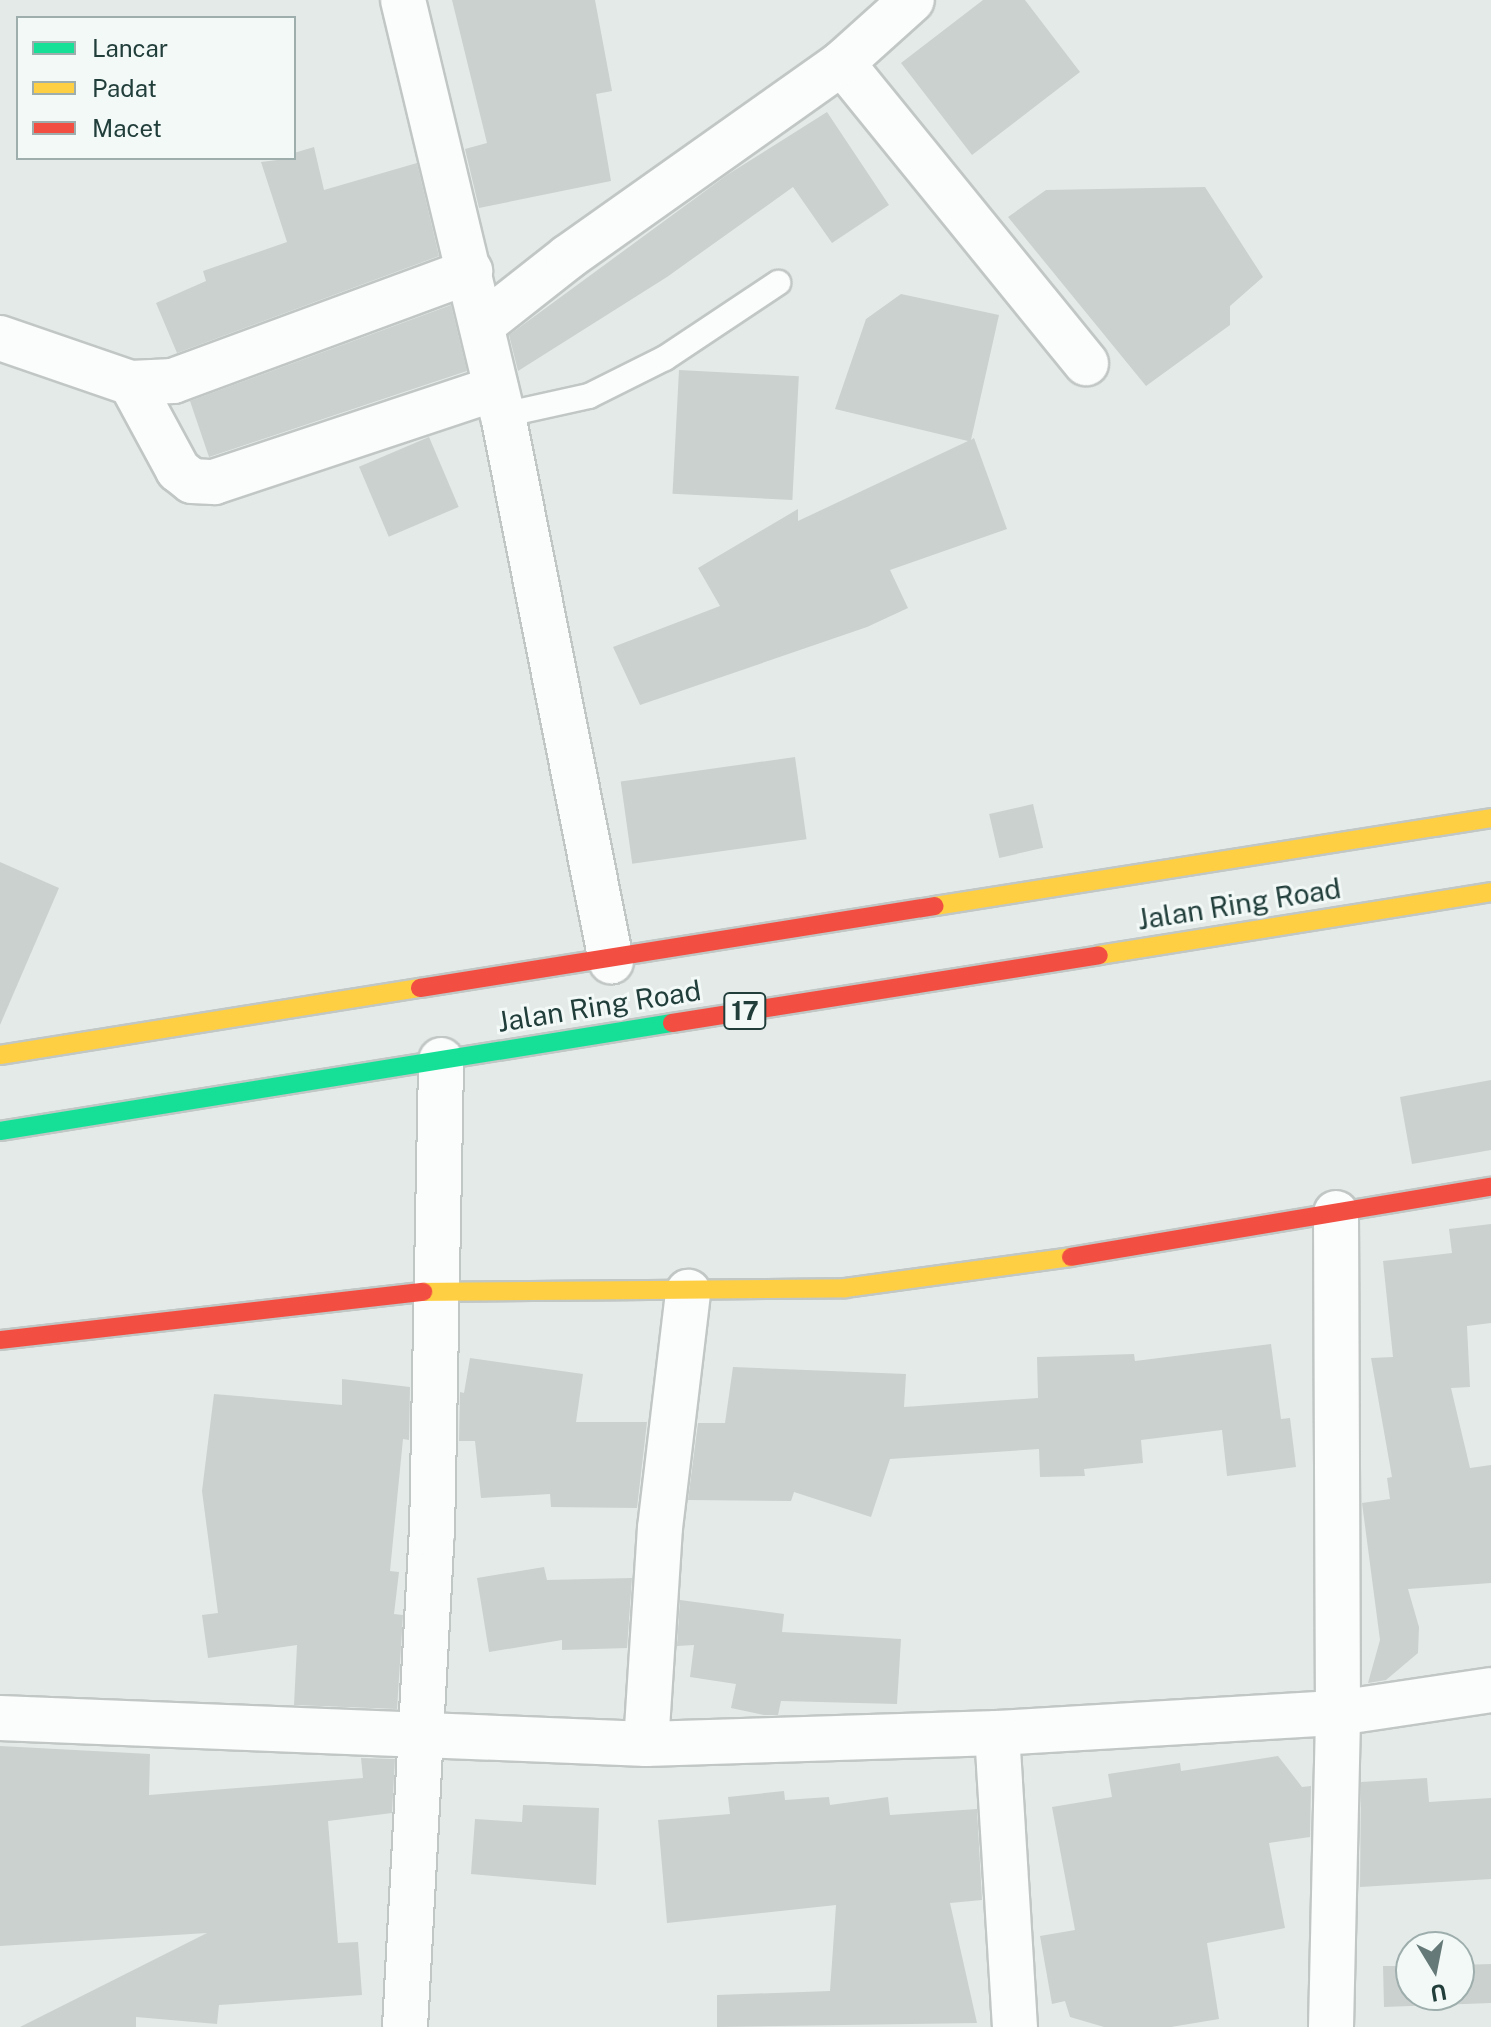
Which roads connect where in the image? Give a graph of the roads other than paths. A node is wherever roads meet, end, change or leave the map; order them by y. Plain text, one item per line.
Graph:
1 (403, 0) edge
2 (912, 0) edge
3 (842, 63) junction
4 (470, 271) junction
5 (778, 283) dead end
6 (483, 324) junction
7 (0, 338) edge
8 (1086, 363) dead end
9 (131, 383) junction
10 (499, 402) junction
11 (1491, 818) edge
12 (1491, 892) edge
13 (611, 961) junction
14 (0, 1055) edge
15 (441, 1060) junction
16 (0, 1131) edge
17 (1491, 1187) edge
18 (1336, 1213) junction
19 (433, 1291) junction
20 (688, 1292) junction
21 (0, 1340) edge
22 (1491, 1690) edge
23 (1338, 1713) junction
24 (0, 1718) edge
25 (997, 1733) junction
26 (422, 1738) junction
27 (646, 1744) junction
28 (405, 2027) edge
29 (1015, 2027) edge
30 (1331, 2027) edge

1 - 4 street
2 - 3 street
3 - 6 street
3 - 8 street
4 - 6 street
4 - 9 street
5 - 10 lane
6 - 10 street
7 - 9 street
9 - 10 street
10 - 13 street
11 - 13 main road, Jalan Ring Road
12 - 15 main road, Jalan Ring Road / 17
13 - 14 main road, Jalan Ring Road
15 - 16 main road, Jalan Ring Road / 17
15 - 19 street
17 - 18 main road
18 - 20 main road
18 - 23 street
19 - 20 main road
19 - 21 main road
19 - 26 street
20 - 27 street
22 - 23 street
23 - 25 street
23 - 30 street
24 - 26 street
25 - 27 street
25 - 29 street
26 - 27 street
26 - 28 street

